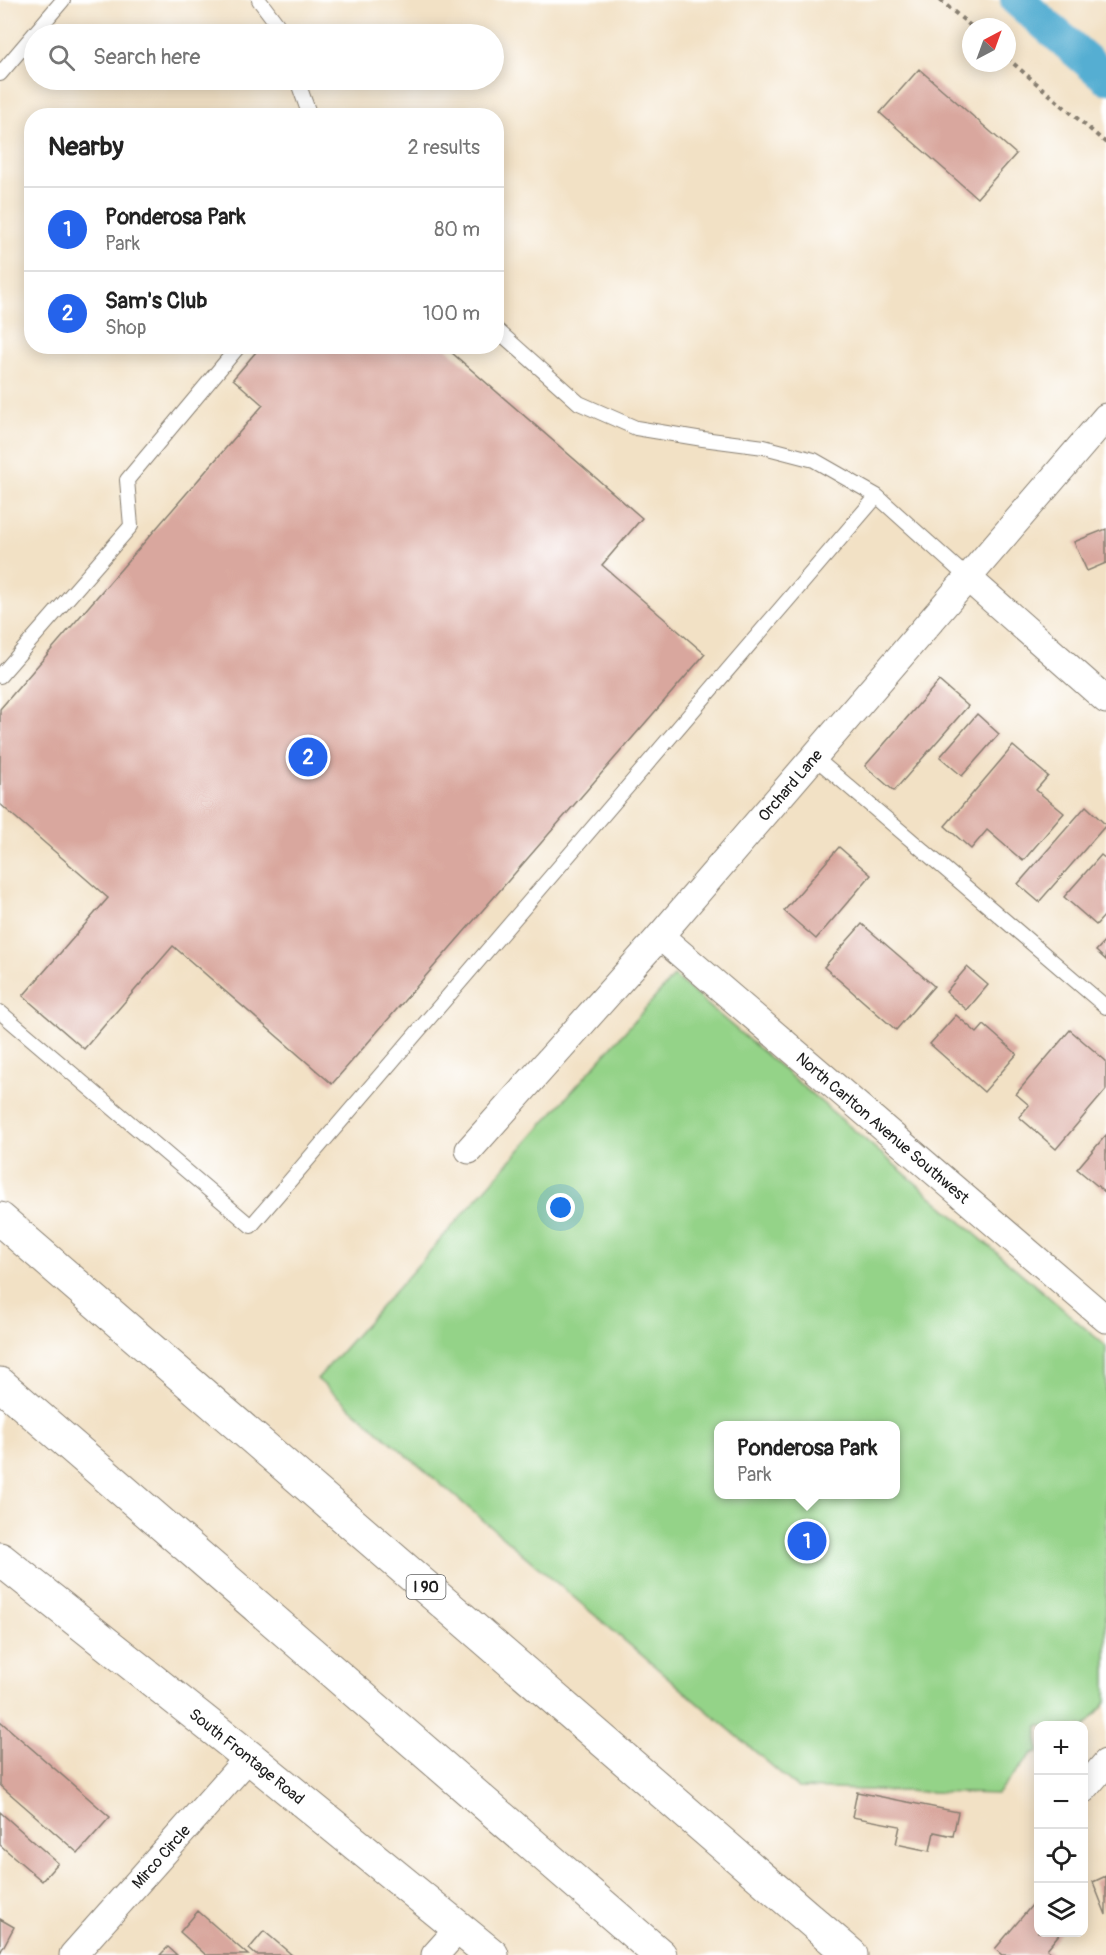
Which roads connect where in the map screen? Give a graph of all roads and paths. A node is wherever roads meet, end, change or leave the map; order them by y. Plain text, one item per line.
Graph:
1 (63, 0) edge
2 (259, 0) edge
3 (940, 0) edge
4 (962, 19) edge
5 (43, 24) edge
6 (277, 24) edge
7 (24, 46) edge
8 (1016, 65) edge
9 (0, 74) edge
10 (301, 90) edge
11 (307, 108) edge
12 (1106, 143) edge
13 (504, 336) edge
14 (232, 354) edge
15 (1106, 417) edge
16 (877, 496) junction
17 (969, 579) junction
18 (0, 676) edge
19 (1106, 700) edge
20 (813, 756) junction
21 (660, 936) junction
22 (1106, 1007) edge
23 (0, 1012) edge
24 (469, 1150) dead end
25 (0, 1219) edge
26 (1106, 1318) edge
27 (0, 1384) edge
28 (0, 1559) edge
29 (249, 1757) junction
30 (1106, 1764) edge
31 (1088, 1784) edge
32 (460, 1927) junction
33 (73, 1955) edge
34 (435, 1955) edge
35 (492, 1955) edge
36 (660, 1955) edge
37 (851, 1955) edge

1 - 5 lane
2 - 6 lane
3 - 4 path
7 - 9 lane
8 - 12 path
10 - 11 lane
13 - 16 lane
14 - 18 lane
15 - 17 street, Orchard Lane
16 - 17 lane
16 - 23 lane
17 - 19 street
17 - 20 street, Orchard Lane
20 - 21 street, Orchard Lane
20 - 22 lane
21 - 24 street, Orchard Lane
21 - 26 street, North Carlton Avenue Southwest
25 - 37 main road, I 90
27 - 36 main road
28 - 29 main road, South Frontage Road
29 - 32 main road, South Frontage Road
29 - 33 street, Mirco Circle
30 - 31 street
32 - 34 street
32 - 35 main road, South Frontage Road

